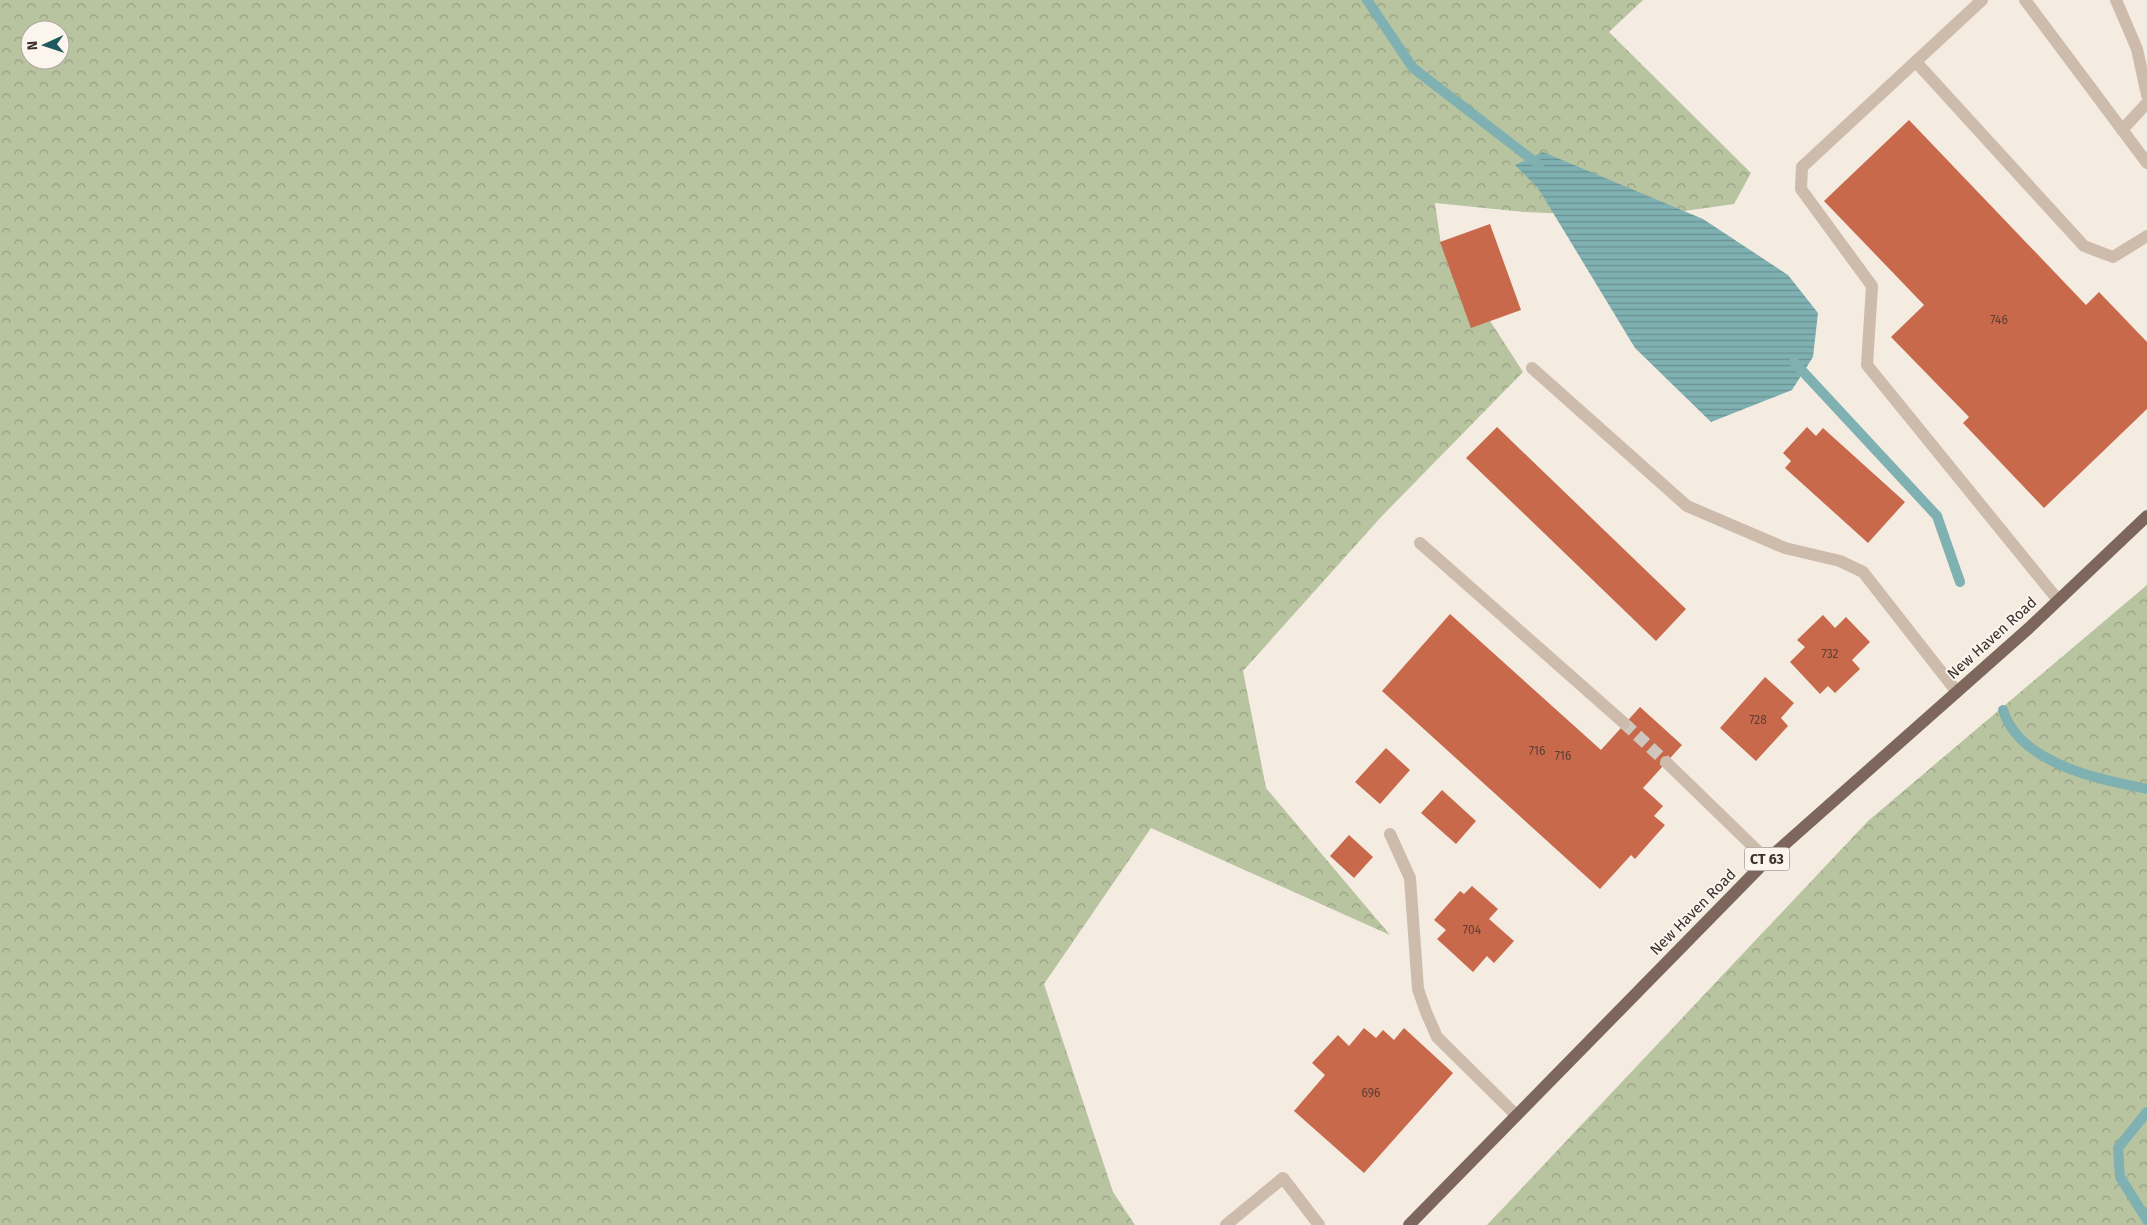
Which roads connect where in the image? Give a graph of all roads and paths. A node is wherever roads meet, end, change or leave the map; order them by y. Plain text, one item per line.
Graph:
1 (1982, 0) edge
2 (2025, 0) edge
3 (2116, 0) edge
4 (1916, 62) junction
5 (2147, 95) edge
6 (2147, 103) edge
7 (2122, 130) junction
8 (2147, 163) edge
9 (2147, 236) edge
10 (1532, 368) dead end
11 (2147, 516) edge
12 (1420, 543) dead end
13 (2058, 600) junction
14 (1957, 692) junction
15 (1624, 723) tunnel mouth
16 (1666, 762) tunnel mouth
17 (1390, 834) dead end
18 (1767, 860) junction
19 (1516, 1115) junction
20 (1226, 1225) edge
21 (1319, 1225) edge
22 (1409, 1225) edge

1 - 4 lane
2 - 7 lane
3 - 5 lane
4 - 9 lane
4 - 13 lane
6 - 7 lane
7 - 8 lane
10 - 14 lane
11 - 13 main road, New Haven Road / CT 63
12 - 15 lane
13 - 14 main road, New Haven Road / CT 63
14 - 18 main road, New Haven Road / CT 63
16 - 18 lane
17 - 19 lane
18 - 19 main road, New Haven Road / CT 63
19 - 22 main road, New Haven Road / CT 63
20 - 21 lane

